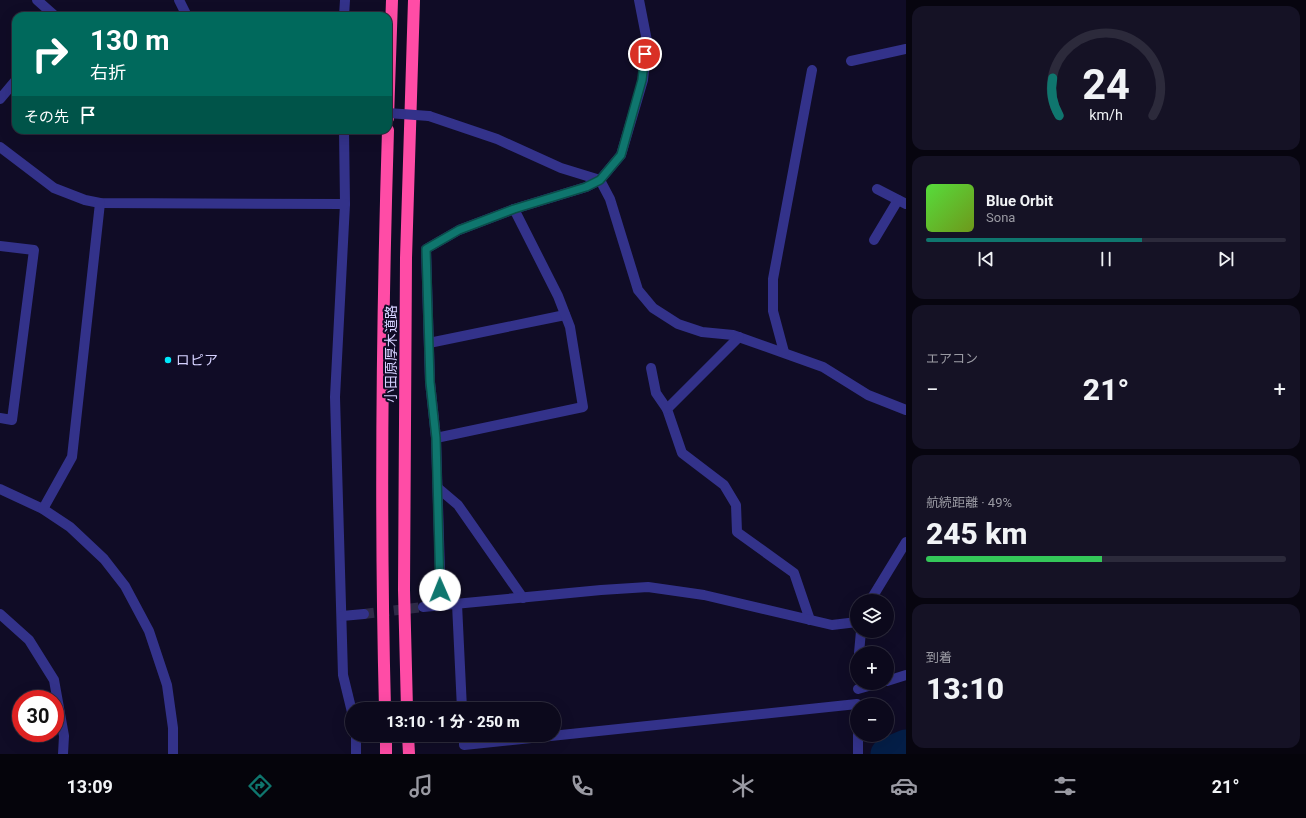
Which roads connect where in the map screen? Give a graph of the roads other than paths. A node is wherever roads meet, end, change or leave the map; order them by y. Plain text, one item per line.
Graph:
1 (37, 0) edge
2 (179, 0) edge
3 (345, 0) edge
4 (392, 0) edge
5 (414, 0) edge
6 (639, 0) edge
7 (50, 12) edge
8 (185, 12) edge
9 (344, 12) edge
10 (392, 12) edge
11 (906, 50) edge
12 (851, 61) dead end
13 (812, 70) dead end
14 (12, 85) edge
15 (0, 99) edge
16 (392, 113) edge
17 (344, 134) edge
18 (388, 134) edge
19 (0, 147) edge
20 (600, 180) junction
21 (878, 189) dead end
22 (902, 202) edge
23 (100, 203) junction
24 (345, 204) junction
25 (514, 209) junction
26 (874, 240) dead end
27 (0, 246) edge
28 (565, 315) junction
29 (739, 337) junction
30 (429, 343) junction
31 (784, 352) junction
32 (651, 368) dead end
33 (667, 409) junction
34 (906, 410) edge
35 (0, 418) edge
36 (436, 438) junction
37 (438, 488) junction
38 (0, 490) edge
39 (43, 509) junction
40 (906, 542) edge
41 (874, 594) edge
42 (523, 598) junction
43 (457, 604) junction
44 (441, 605) junction
45 (423, 607) tunnel mouth
46 (0, 614) edge
47 (364, 614) tunnel mouth
48 (342, 616) junction
49 (810, 620) junction
50 (850, 623) edge
51 (906, 675) edge
52 (894, 679) edge
53 (350, 702) edge
54 (385, 702) edge
55 (407, 702) edge
56 (462, 702) edge
57 (850, 705) edge
58 (561, 735) edge
59 (356, 742) edge
60 (386, 742) edge
61 (408, 742) edge
62 (464, 742) edge
63 (493, 742) edge
64 (858, 742) edge
65 (63, 754) edge
66 (172, 754) edge
67 (356, 754) edge
68 (386, 754) edge
69 (409, 754) edge
70 (858, 754) edge

1 - 7 street
2 - 8 street
3 - 9 street
4 - 10 highway
5 - 55 highway, 小田原厚木道路
6 - 20 street
11 - 12 street
13 - 31 street
14 - 15 street
16 - 20 street, bridge
17 - 24 street
18 - 54 highway, 小田原厚木道路
19 - 23 street
20 - 25 street
20 - 29 street
21 - 22 street
22 - 26 street
23 - 24 street
23 - 39 street
24 - 48 street
25 - 28 street
25 - 30 street
27 - 35 street
28 - 30 street
28 - 36 street
29 - 31 street
29 - 33 street
30 - 36 street
31 - 34 street
32 - 33 street
33 - 49 street
36 - 37 street
37 - 42 street
37 - 44 street
38 - 39 street
39 - 66 street
40 - 41 street
42 - 43 street
42 - 49 street
43 - 44 street
43 - 56 street
44 - 45 street
46 - 65 street
47 - 48 street
48 - 53 street
49 - 50 street
51 - 52 street
57 - 58 street
59 - 67 street
60 - 68 highway
61 - 69 highway
62 - 63 street
64 - 70 street

